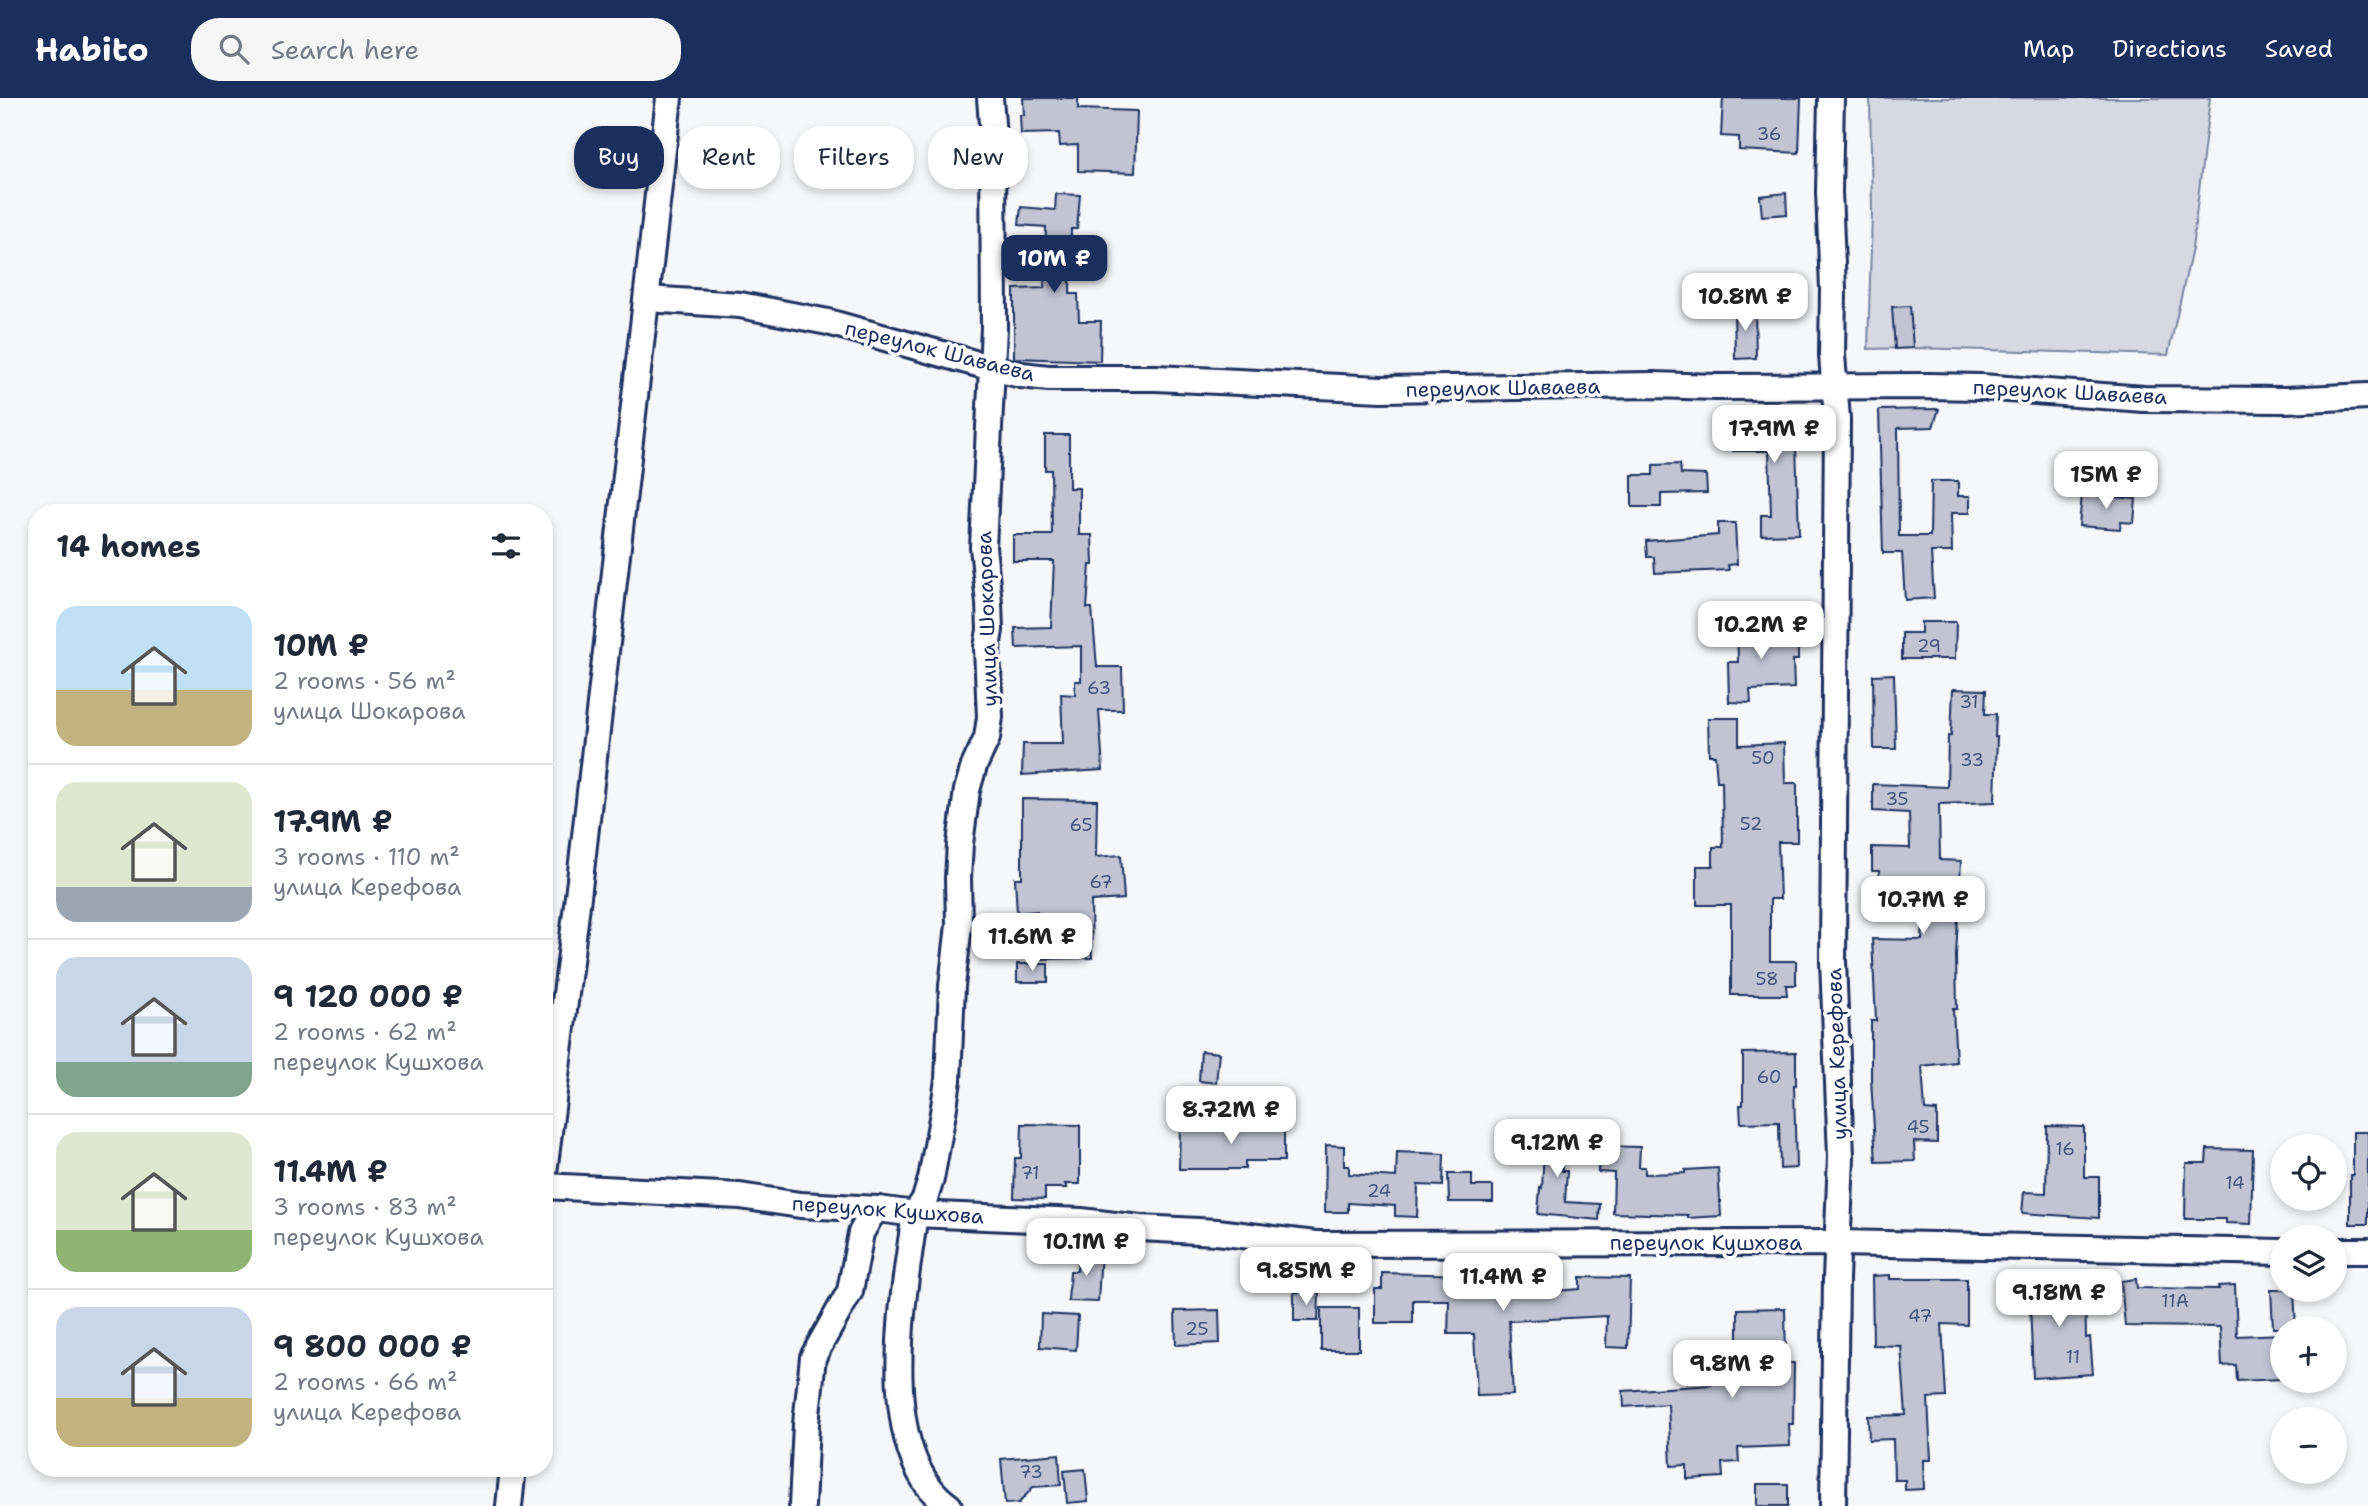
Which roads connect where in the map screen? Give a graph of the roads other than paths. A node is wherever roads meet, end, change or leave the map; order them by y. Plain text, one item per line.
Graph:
1 (669, 98) edge
2 (990, 98) edge
3 (1831, 98) edge
4 (647, 299) junction
5 (992, 368) junction
6 (1834, 386) junction
7 (2368, 396) edge
8 (553, 1097) edge
9 (553, 1186) edge
10 (878, 1209) junction
11 (915, 1214) junction
12 (1838, 1243) junction
13 (2347, 1251) edge
14 (2368, 1251) edge
15 (2270, 1252) edge
16 (512, 1477) edge
17 (509, 1506) edge
18 (802, 1506) edge
19 (949, 1506) edge
20 (1833, 1506) edge

1 - 4 street
2 - 5 street, улица Шокарова
3 - 6 street, улица Керефова
4 - 5 street, переулок Шаваева
4 - 8 street
5 - 6 street, переулок Шаваева
5 - 11 street, улица Шокарова
6 - 7 street, переулок Шаваева
6 - 12 street, улица Керефова
9 - 10 street, переулок Кушхова
10 - 11 street, переулок Кушхова
10 - 18 street
11 - 12 street, переулок Кушхова
11 - 19 street, улица Шокарова
12 - 15 street, переулок Кушхова
12 - 20 street, улица Керефова
13 - 14 street
16 - 17 street

